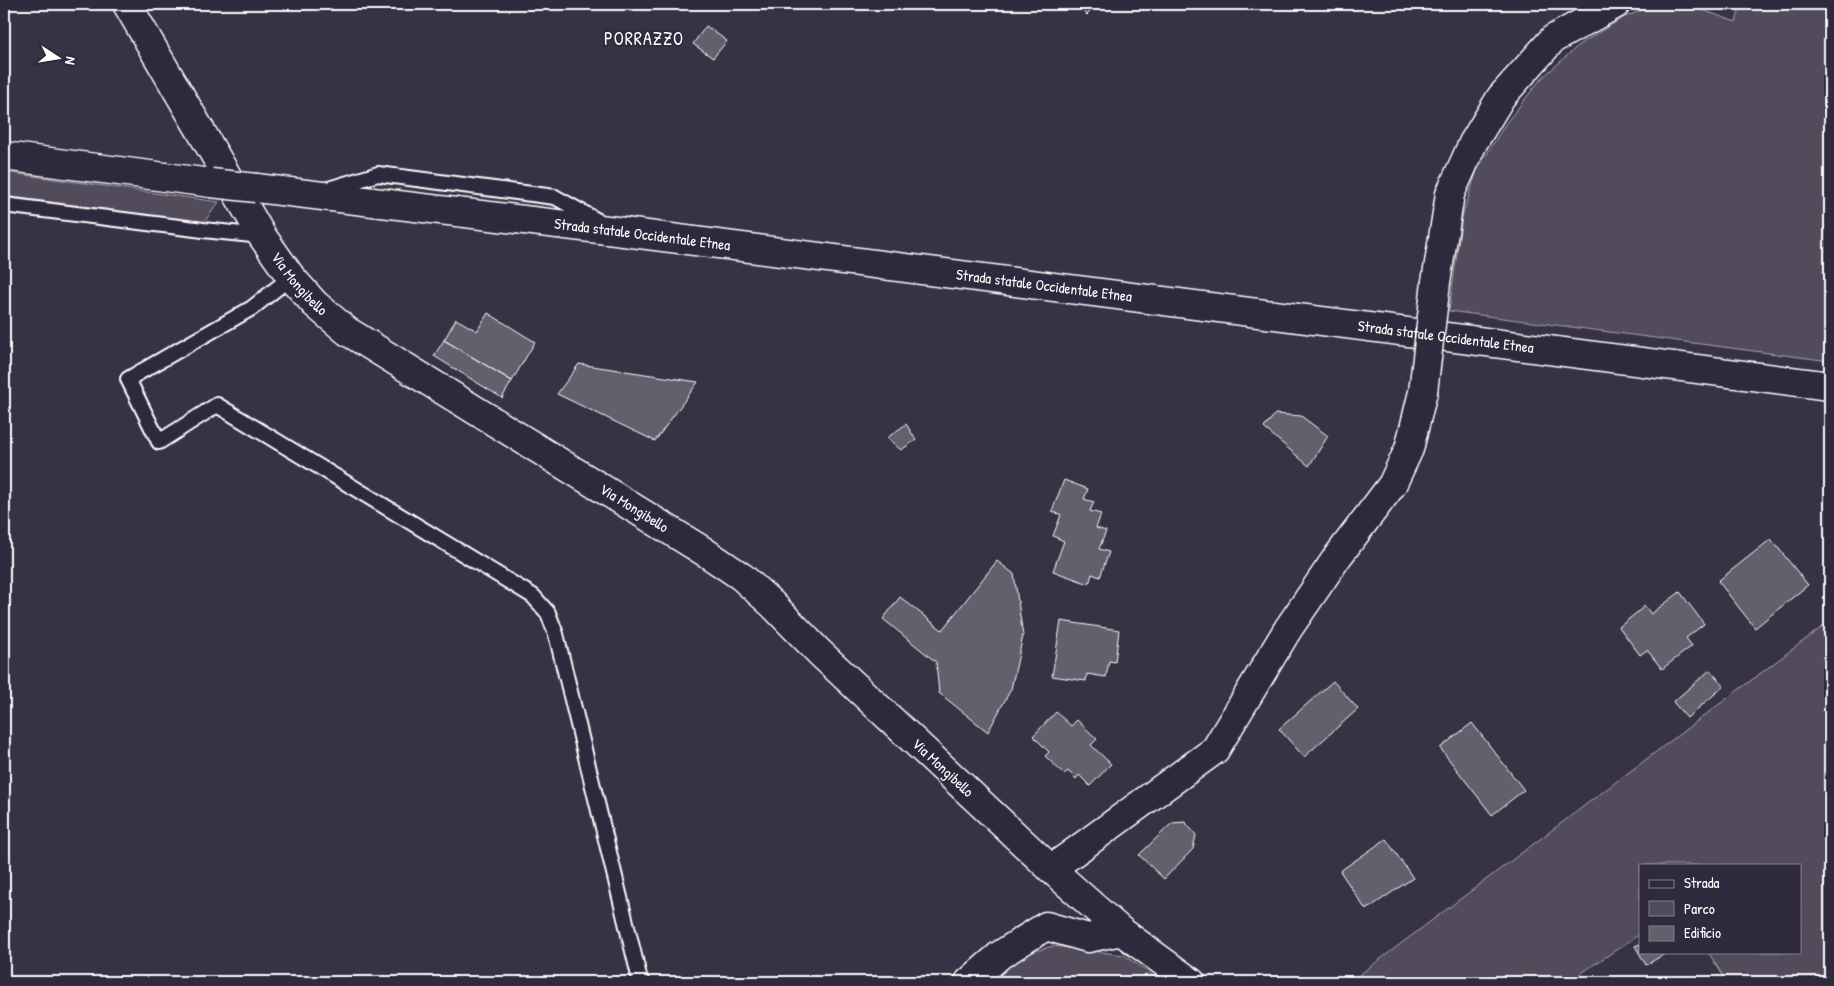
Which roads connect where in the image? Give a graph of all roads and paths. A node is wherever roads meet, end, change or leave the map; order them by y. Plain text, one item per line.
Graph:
1 (127, 4) edge
2 (1616, 4) edge
3 (4, 156) edge
4 (4, 205) edge
5 (262, 236) junction
6 (291, 277) junction
7 (1830, 386) edge
8 (1051, 869) junction
9 (1120, 931) junction
10 (642, 982) edge
11 (969, 982) edge
12 (1190, 982) edge

1 - 5 street, Via Mongibello
2 - 8 street, bridge
3 - 7 street, Strada statale Occidentale Etnea, bridge
4 - 5 lane
5 - 6 street, Via Mongibello
6 - 8 street, Via Mongibello
6 - 10 lane
8 - 9 street, Via Mongibello
9 - 11 street
9 - 12 street, Via Mongibello

